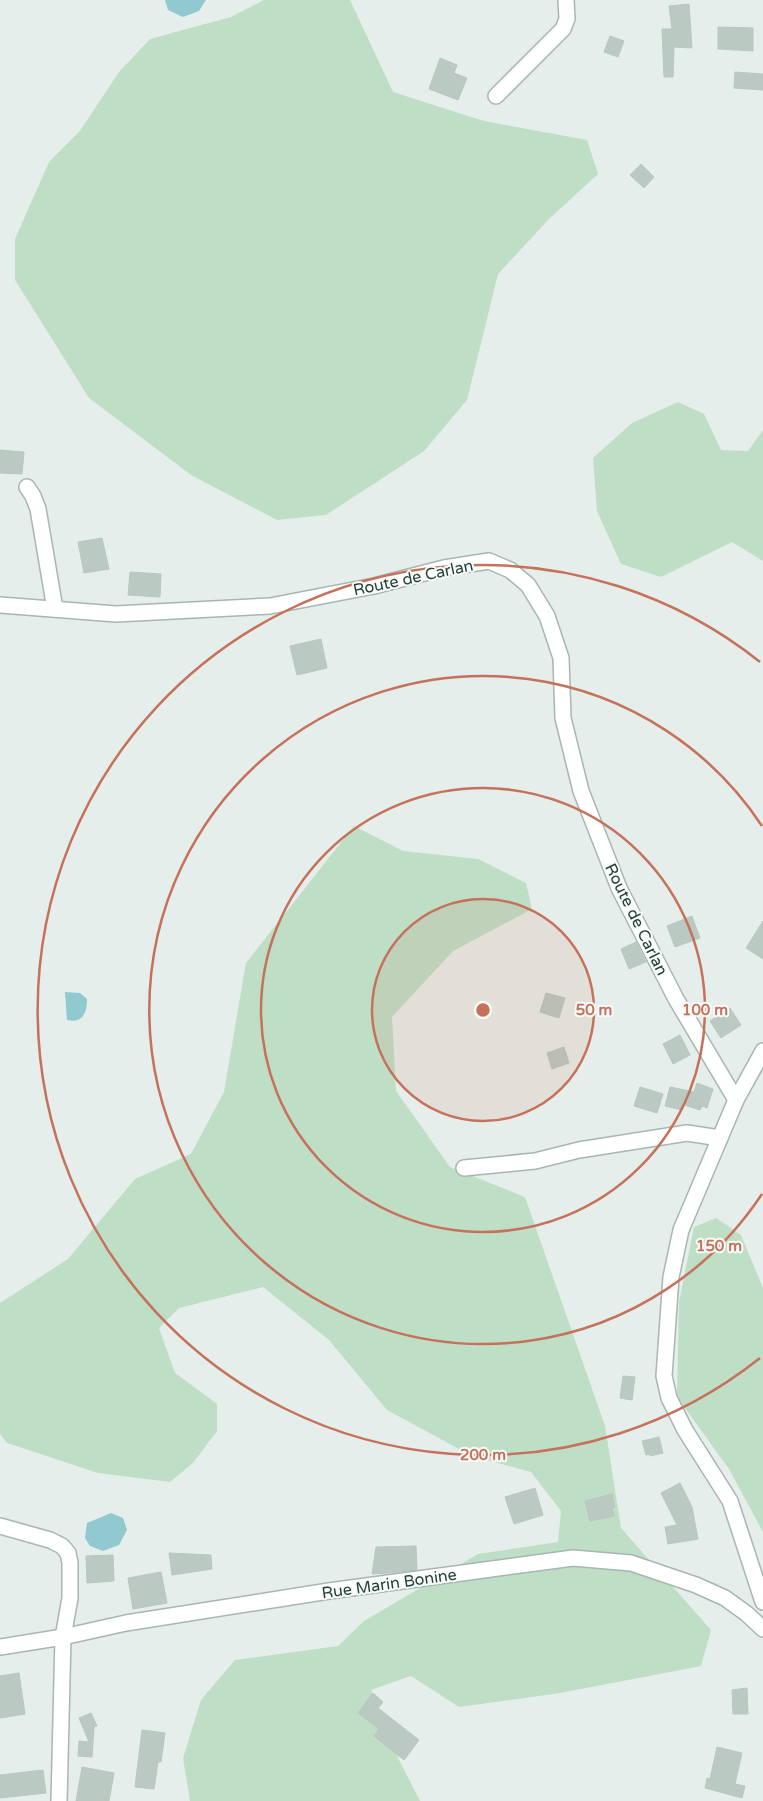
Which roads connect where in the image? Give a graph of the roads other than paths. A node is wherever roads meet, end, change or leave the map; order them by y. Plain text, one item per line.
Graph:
1 (566, 0) edge
2 (496, 96) dead end
3 (27, 487) dead end
4 (0, 604) edge
5 (55, 609) junction
6 (763, 1051) edge
7 (736, 1100) junction
8 (720, 1138) junction
9 (464, 1168) dead end
10 (0, 1526) edge
11 (763, 1602) edge
12 (763, 1629) edge
13 (63, 1637) junction
14 (0, 1647) edge
15 (59, 1801) edge

1 - 2 street
3 - 5 street
4 - 5 street, Route de Carlan
5 - 7 street, Route de Carlan
6 - 7 street
7 - 8 street
8 - 9 street
8 - 11 street
10 - 13 street
12 - 13 street, Rue Marin Bonine
13 - 14 street, Rue Marin Bonine
13 - 15 street

